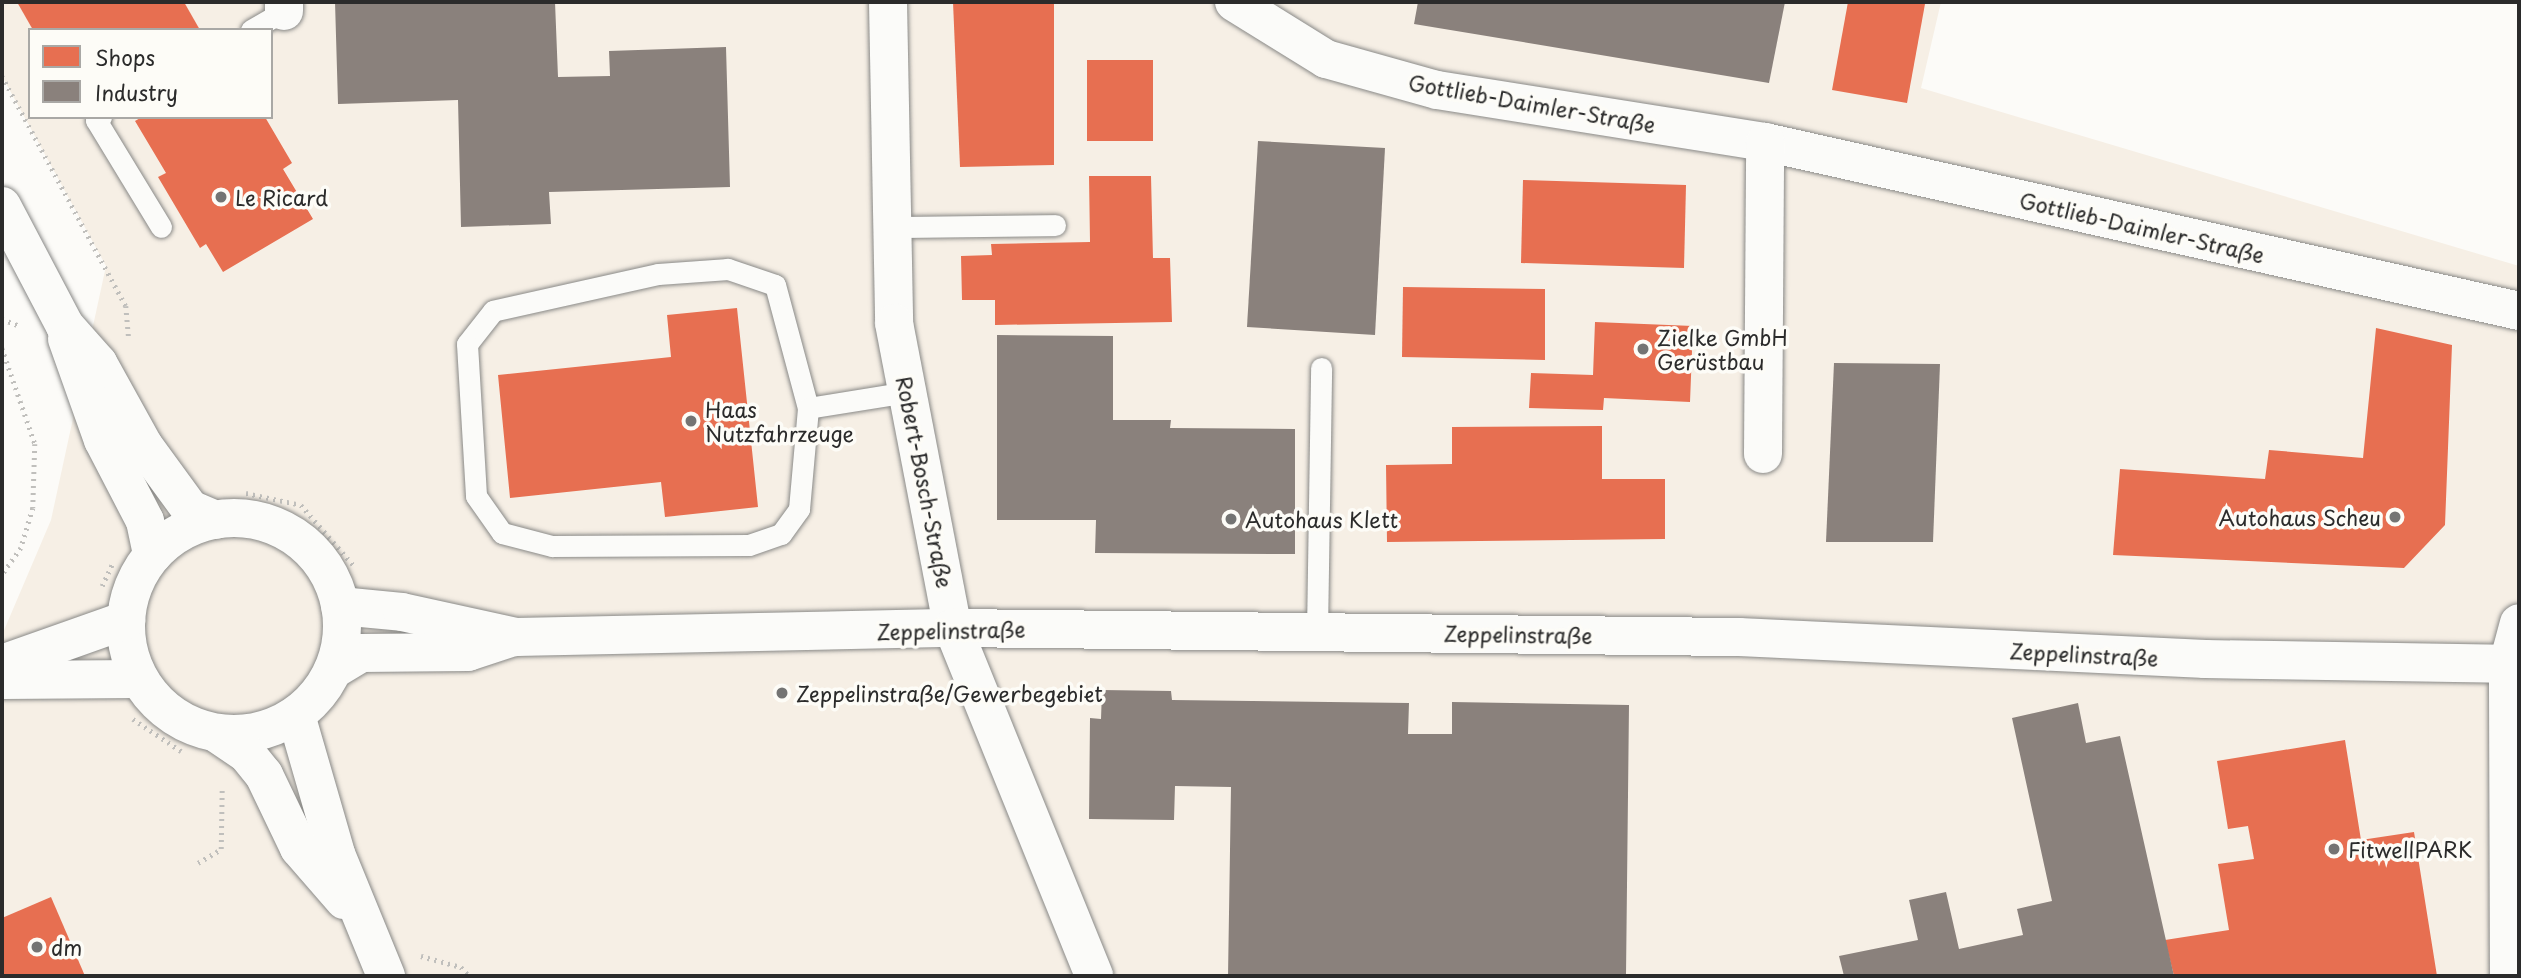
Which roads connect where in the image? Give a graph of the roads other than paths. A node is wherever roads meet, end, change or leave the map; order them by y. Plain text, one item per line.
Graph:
1 (888, 2) edge
2 (1234, 2) edge
3 (284, 6) edge
4 (254, 28) edge
5 (98, 119) edge
6 (1765, 142) junction
7 (2, 206) edge
8 (1055, 225) dead end
9 (161, 227) dead end
10 (892, 227) junction
11 (2519, 311) edge
12 (65, 326) junction
13 (1321, 368) dead end
14 (908, 392) junction
15 (808, 408) junction
16 (1763, 454) dead end
17 (228, 506) junction
18 (152, 555) junction
19 (340, 606) junction
20 (126, 620) junction
21 (2519, 623) edge
22 (953, 628) junction
23 (1317, 632) junction
24 (516, 637) junction
25 (2, 664) edge
26 (2514, 664) edge
27 (333, 670) junction
28 (2, 680) edge
29 (130, 694) junction
30 (296, 715) junction
31 (201, 743) junction
32 (359, 917) junction
33 (385, 975) edge
34 (1094, 976) edge
35 (2509, 976) edge

1 - 10 street, Robert-Bosch-Straße
2 - 6 street, Gottlieb-Daimler-Straße
3 - 4 lane
5 - 9 lane
6 - 11 street, Gottlieb-Daimler-Straße
6 - 16 street
7 - 12 street
8 - 10 lane
10 - 14 street, Robert-Bosch-Straße
12 - 17 street
12 - 18 street
13 - 23 lane
14 - 15 lane
14 - 22 street, Robert-Bosch-Straße
15 - 15 lane
17 - 18 street
17 - 19 street
18 - 20 street
19 - 24 street, Zeppelinstraße
19 - 27 street
20 - 25 street
20 - 29 street
21 - 26 street
22 - 23 street, Zeppelinstraße
22 - 24 street, Zeppelinstraße
22 - 34 street, Robert-Bosch-Straße
23 - 26 street, Zeppelinstraße
24 - 27 street, Zeppelinstraße
26 - 35 street
27 - 30 street
28 - 29 street
29 - 31 street
30 - 31 street
30 - 32 street
31 - 32 street
32 - 33 street

